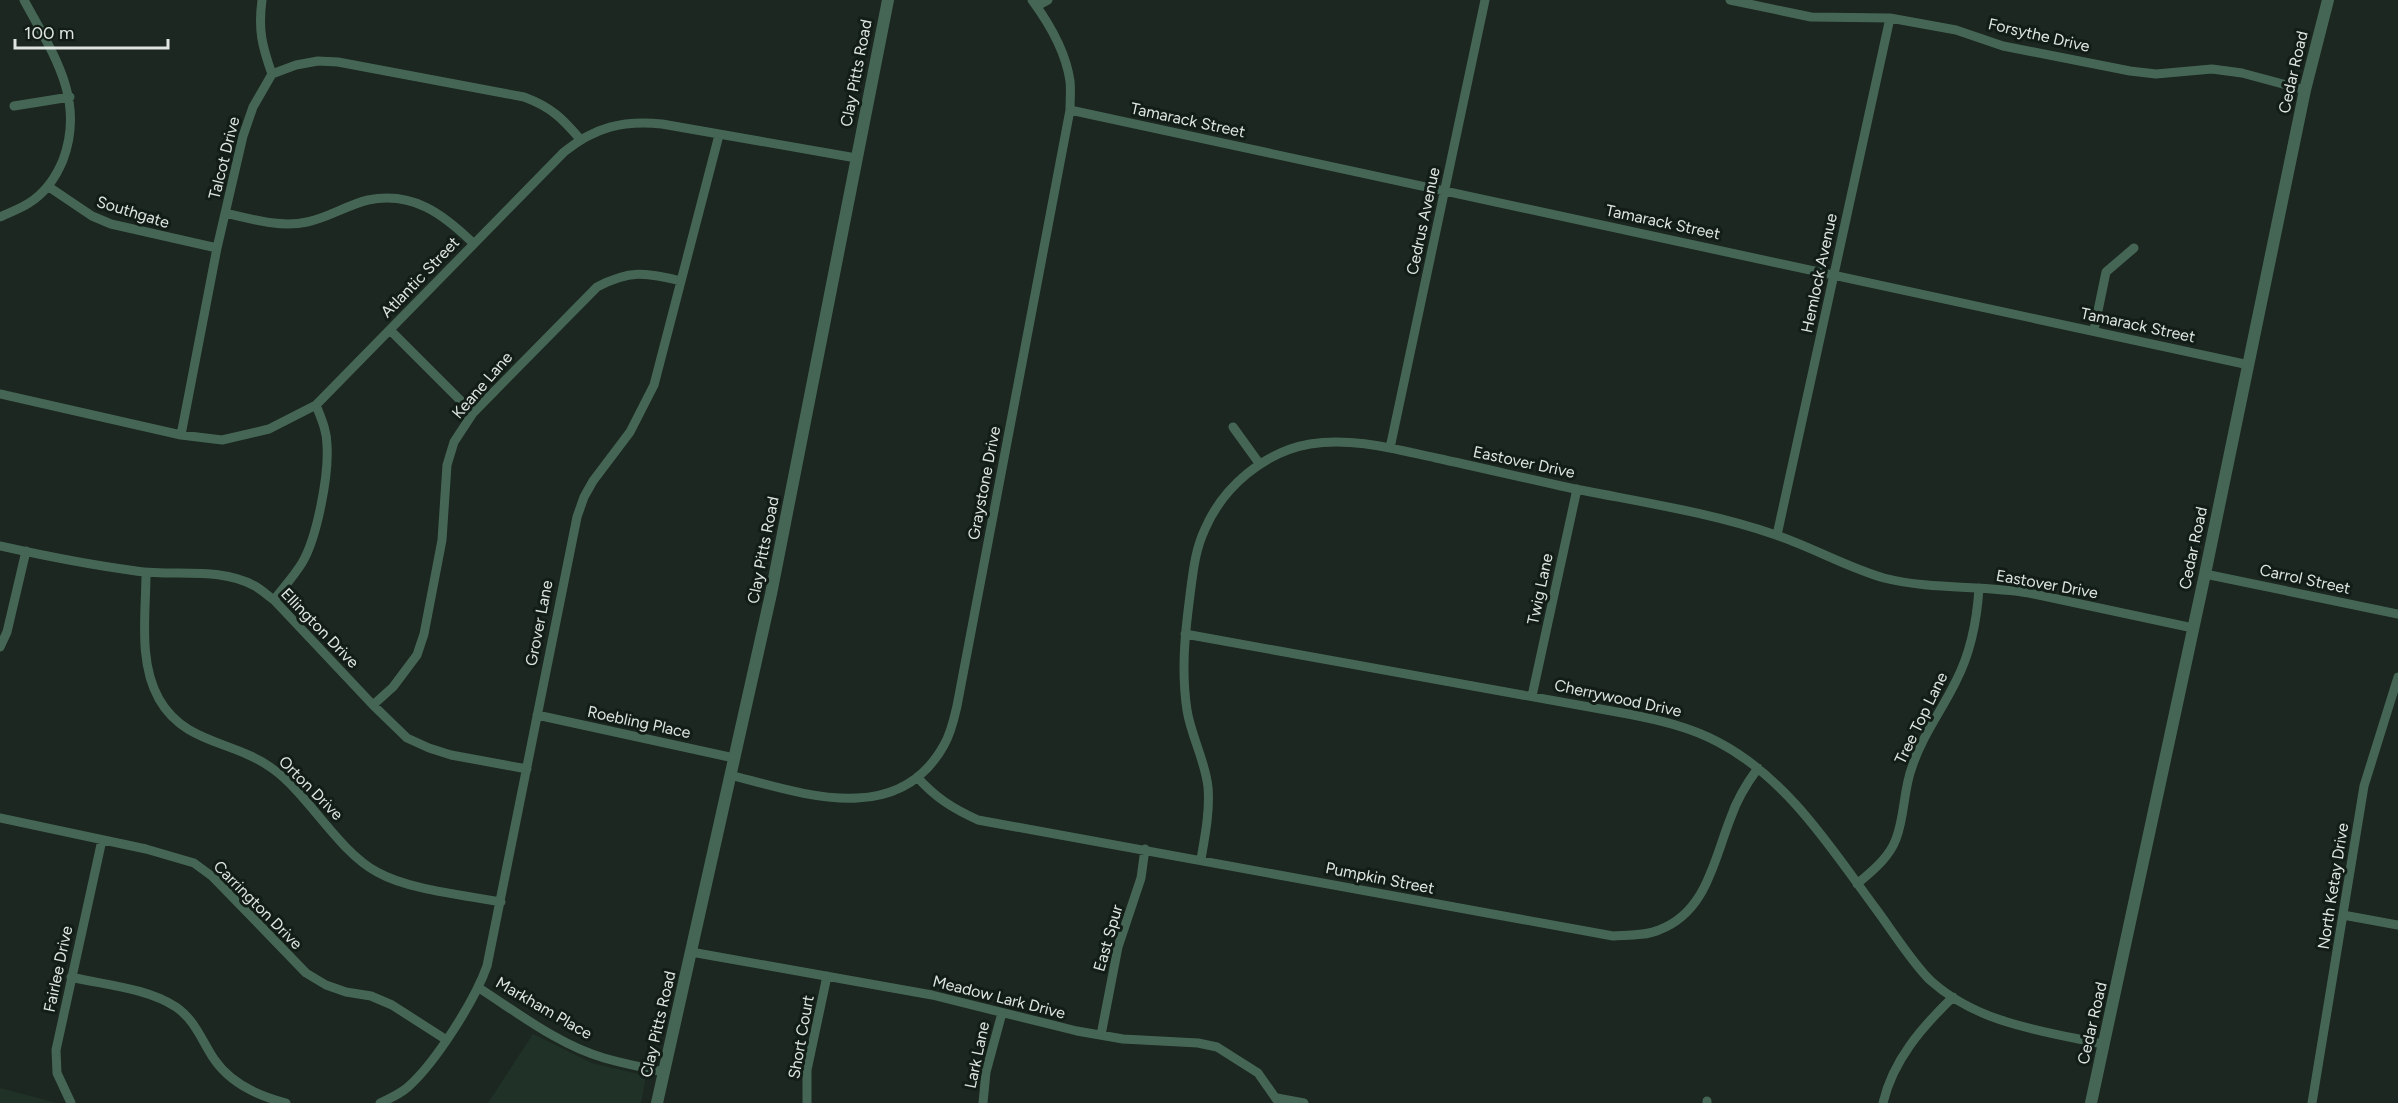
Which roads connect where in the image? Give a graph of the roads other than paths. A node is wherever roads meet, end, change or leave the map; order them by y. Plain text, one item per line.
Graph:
1 (262, 0) edge
2 (888, 0) edge
3 (1048, 0) edge
4 (1485, 0) edge
5 (1730, 0) edge
6 (2328, 0) edge
7 (27, 1) edge
8 (1035, 3) edge
9 (1890, 18) junction
10 (272, 74) junction
11 (2305, 90) junction
12 (70, 97) junction
13 (14, 106) dead end
14 (1070, 110) junction
15 (718, 135) junction
16 (580, 139) junction
17 (856, 158) junction
18 (49, 187) junction
19 (1445, 190) junction
20 (225, 213) junction
21 (0, 217) edge
22 (473, 243) junction
23 (217, 248) junction
24 (2134, 248) dead end
25 (1834, 275) junction
26 (681, 281) junction
27 (390, 330) junction
28 (2094, 330) junction
29 (2249, 364) junction
30 (0, 394) edge
31 (316, 405) junction
32 (473, 413) junction
33 (1233, 427) dead end
34 (181, 435) junction
35 (1390, 448) junction
36 (1259, 463) junction
37 (1577, 489) junction
38 (1777, 535) junction
39 (0, 546) edge
40 (26, 551) junction
41 (147, 573) junction
42 (2205, 574) junction
43 (1979, 588) junction
44 (274, 600) junction
45 (2398, 614) edge
46 (2193, 628) junction
47 (1185, 634) junction
48 (0, 647) edge
49 (2398, 677) edge
50 (1532, 696) junction
51 (373, 705) junction
52 (537, 715) junction
53 (734, 758) junction
54 (1758, 768) junction
55 (527, 769) junction
56 (730, 775) junction
57 (917, 777) junction
58 (0, 818) edge
59 (102, 840) junction
60 (1145, 849) junction
61 (1201, 860) junction
62 (1857, 884) junction
63 (501, 902) junction
64 (2343, 915) junction
65 (2398, 925) edge
66 (691, 952) junction
67 (827, 976) junction
68 (71, 977) junction
69 (479, 988) junction
70 (1953, 997) junction
71 (1002, 1013) junction
72 (1101, 1035) junction
73 (445, 1040) junction
74 (2103, 1044) junction
75 (663, 1072) junction
76 (1278, 1100) edge
77 (71, 1103) edge
78 (286, 1103) edge
79 (380, 1103) edge
80 (657, 1103) edge
81 (807, 1103) edge
82 (983, 1103) edge
83 (1304, 1103) edge
84 (1883, 1103) edge
85 (2091, 1103) edge
86 (2312, 1103) edge

1 - 10 street
2 - 17 street, Clay Pitts Road
3 - 8 street
4 - 19 street, Cedrus Avenue
5 - 9 street, Forsythe Drive
6 - 11 street, Cedar Road
7 - 12 street
8 - 14 street, Graystone Drive
9 - 11 street, Forsythe Drive
9 - 25 street, Hemlock Avenue
10 - 16 street
10 - 20 street, Talcot Drive
11 - 29 street, Cedar Road
12 - 13 street
12 - 18 street
14 - 19 street, Tamarack Street
14 - 57 street, Graystone Drive
15 - 16 street, Atlantic Street
15 - 17 street, Atlantic Street
15 - 26 street, Grover Lane
16 - 22 street, Atlantic Street
17 - 53 street, Clay Pitts Road
18 - 21 street
18 - 23 street, Southgate
19 - 25 street, Tamarack Street
19 - 35 street, Cedrus Avenue
20 - 22 street
20 - 23 street, Talcot Drive
22 - 27 street, Atlantic Street
23 - 34 street, Talcot Drive
24 - 28 street
25 - 28 street, Tamarack Street
25 - 38 street, Hemlock Avenue
26 - 32 street, Keane Lane
26 - 52 street, Grover Lane
27 - 31 street, Atlantic Street
27 - 32 street
28 - 29 street, Tamarack Street
29 - 42 street, Cedar Road
30 - 34 street, Atlantic Street
31 - 34 street, Atlantic Street
31 - 44 street
32 - 51 street, Keane Lane
33 - 36 street
35 - 36 street, Eastover Drive
35 - 37 street, Eastover Drive
36 - 47 street, Eastover Drive
37 - 38 street, Eastover Drive
37 - 50 street, Twig Lane
38 - 43 street, Eastover Drive
39 - 40 street, Ellington Drive
40 - 41 street, Ellington Drive
40 - 48 street
41 - 44 street, Ellington Drive
41 - 63 street, Orton Drive
42 - 45 street, Carrol Street
42 - 46 street, Cedar Road
43 - 46 street, Eastover Drive
43 - 62 street, Tree Top Lane
44 - 51 street, Ellington Drive
46 - 74 street, Cedar Road
47 - 50 street, Cherrywood Drive
47 - 61 street, Eastover Drive
49 - 64 street, North Ketay Drive
50 - 54 street, Cherrywood Drive
51 - 55 street, Ellington Drive
52 - 53 street, Roebling Place
52 - 55 street, Grover Lane
53 - 56 street, Clay Pitts Road
54 - 61 street, Pumpkin Street
54 - 62 street, Cherrywood Drive
55 - 63 street, Grover Lane
56 - 57 street, Graystone Drive
56 - 66 street, Clay Pitts Road
57 - 60 street, Pumpkin Street
58 - 59 street, Carrington Drive
59 - 68 street, Fairlee Drive
59 - 73 street, Carrington Drive
60 - 61 street, Pumpkin Street
60 - 72 street, East Spur
62 - 70 street, Cherrywood Drive
63 - 69 street, Grover Lane
64 - 65 street
64 - 86 street, North Ketay Drive
66 - 67 street, Meadow Lark Drive
66 - 75 street, Clay Pitts Road
67 - 71 street, Meadow Lark Drive
67 - 81 street, Short Court
68 - 77 street, Fairlee Drive
68 - 78 street
69 - 73 street, Grover Lane
69 - 75 street, Markham Place
70 - 74 street, Cherrywood Drive
70 - 84 street
71 - 72 street, Meadow Lark Drive
71 - 82 street, Lark Lane
72 - 76 street, Meadow Lark Drive
73 - 79 street, Grover Lane
74 - 85 street, Cedar Road
75 - 80 street, Clay Pitts Road
76 - 83 street

